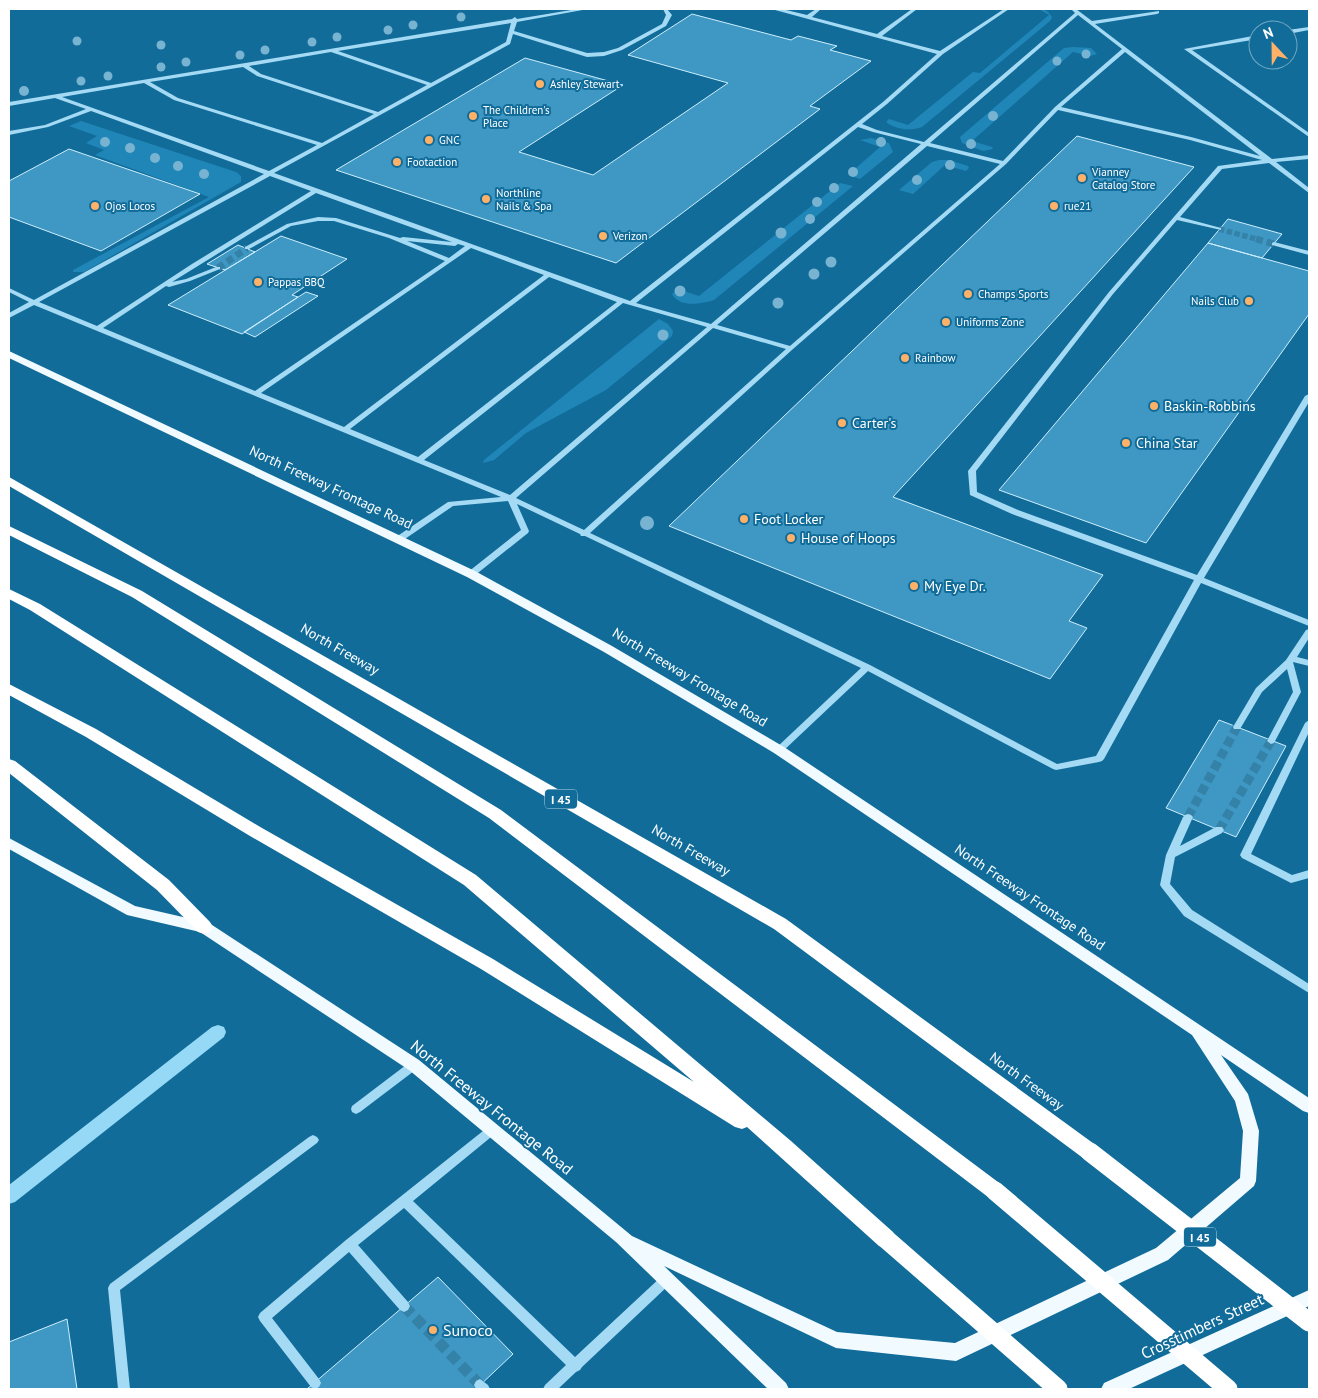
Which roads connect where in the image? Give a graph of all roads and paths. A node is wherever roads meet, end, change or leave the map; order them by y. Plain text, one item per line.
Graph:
1 (585, 9) edge
2 (665, 9) edge
3 (777, 9) edge
4 (819, 9) edge
5 (915, 9) edge
6 (1007, 9) edge
7 (1075, 11) edge
8 (1157, 12) dead end
9 (808, 17) junction
10 (516, 19) junction
11 (1091, 23) junction
12 (511, 32) junction
13 (878, 36) junction
14 (1248, 39) edge
15 (1125, 49) junction
16 (329, 50) junction
17 (941, 53) junction
18 (244, 65) junction
19 (146, 82) junction
20 (431, 85) junction
21 (57, 97) junction
22 (9, 104) edge
23 (1057, 108) junction
24 (92, 109) junction
25 (379, 114) junction
26 (858, 124) junction
27 (9, 133) edge
28 (1309, 135) edge
29 (925, 144) junction
30 (323, 145) junction
31 (1309, 157) edge
32 (1272, 162) junction
33 (1004, 163) junction
34 (271, 174) junction
35 (316, 190) junction
36 (1309, 191) edge
37 (1176, 218) junction
38 (1219, 229) tunnel mouth
39 (391, 237) junction
40 (1274, 244) tunnel mouth
41 (470, 246) junction
42 (247, 248) tunnel mouth
43 (1309, 253) edge
44 (449, 260) junction
45 (218, 268) tunnel mouth
46 (548, 274) junction
47 (161, 287) junction
48 (9, 290) edge
49 (622, 301) junction
50 (35, 304) junction
51 (632, 304) junction
52 (9, 316) edge
53 (712, 324) junction
54 (97, 329) junction
55 (791, 348) junction
56 (9, 354) edge
57 (255, 394) junction
58 (1309, 396) edge
59 (344, 430) junction
60 (419, 460) junction
61 (9, 481) edge
62 (512, 498) junction
63 (9, 530) edge
64 (584, 534) junction
65 (399, 538) junction
66 (471, 574) junction
67 (1199, 579) junction
68 (9, 593) edge
69 (1309, 623) edge
70 (1309, 632) edge
71 (1290, 660) junction
72 (1309, 663) edge
73 (867, 667) junction
74 (9, 689) edge
75 (1309, 723) edge
76 (1237, 727) tunnel mouth
77 (1271, 740) tunnel mouth
78 (779, 750) junction
79 (9, 765) edge
80 (1188, 817) tunnel mouth
81 (1219, 830) tunnel mouth
82 (9, 843) edge
83 (1171, 855) junction
84 (1309, 874) edge
85 (204, 928) junction
86 (1309, 990) edge
87 (1194, 1028) junction
88 (414, 1065) junction
89 (1309, 1106) edge
90 (356, 1109) dead end
91 (492, 1130) junction
92 (313, 1140) dead end
93 (784, 1147) junction
94 (405, 1200) junction
95 (622, 1237) junction
96 (350, 1244) junction
97 (666, 1280) junction
98 (1309, 1298) edge
99 (404, 1306) tunnel mouth
100 (1309, 1322) edge
101 (576, 1366) junction
102 (315, 1383) dead end
103 (124, 1389) edge
104 (549, 1389) edge
105 (780, 1389) edge
106 (1058, 1389) edge
107 (1110, 1389) edge
108 (1228, 1389) edge

1 - 10 lane
2 - 12 lane
3 - 9 lane
4 - 9 lane
5 - 13 lane
6 - 17 lane
7 - 11 lane
7 - 29 lane
8 - 11 lane
9 - 13 lane
10 - 12 lane
10 - 16 lane
11 - 15 lane
12 - 20 lane
13 - 17 lane
14 - 28 lane
15 - 23 lane
15 - 32 lane
16 - 18 lane
16 - 20 lane
17 - 26 lane
18 - 19 lane
18 - 25 lane
19 - 21 lane
19 - 30 lane
20 - 25 lane
21 - 22 lane
21 - 24 lane
23 - 32 lane
23 - 33 lane
24 - 27 lane
24 - 34 lane
25 - 30 lane
26 - 29 lane
26 - 51 lane
29 - 33 lane
29 - 53 lane
30 - 34 lane
31 - 32 lane
32 - 36 lane
32 - 37 lane
33 - 55 lane
34 - 35 lane
34 - 50 lane
35 - 41 lane
35 - 47 lane
37 - 38 lane
37 - 67 lane
39 - 41 lane
39 - 42 lane
39 - 44 lane
40 - 43 lane
41 - 44 lane
41 - 46 lane
44 - 57 lane
45 - 47 lane
46 - 49 lane
46 - 59 lane
47 - 54 lane
48 - 50 lane
49 - 51 lane
49 - 60 lane
50 - 52 lane
50 - 54 lane
51 - 53 lane
53 - 55 lane
53 - 62 lane
54 - 57 lane
55 - 64 lane
56 - 65 main road, North Freeway Frontage Road
57 - 59 lane
58 - 67 lane
59 - 60 lane
60 - 62 lane
61 - 100 highway, North Freeway / I 45, bridge
62 - 64 lane
62 - 65 lane
62 - 66 lane
63 - 108 highway, bridge
64 - 73 lane
65 - 66 main road, North Freeway Frontage Road
66 - 78 main road, North Freeway Frontage Road
67 - 69 lane
67 - 73 lane
68 - 93 highway
70 - 71 lane
71 - 72 lane
71 - 76 lane
71 - 77 lane
73 - 78 lane
74 - 93 highway
75 - 84 lane
78 - 87 main road, North Freeway Frontage Road
79 - 85 highway
80 - 83 lane
81 - 83 lane
82 - 85 main road, North Freeway Frontage Road
83 - 86 lane
85 - 88 main road, North Freeway Frontage Road
87 - 89 main road, North Freeway Frontage Road
87 - 95 main road
88 - 90 lane
88 - 91 main road, North Freeway Frontage Road
91 - 94 lane
91 - 95 main road, North Freeway Frontage Road
92 - 103 lane
93 - 106 highway, bridge
94 - 96 lane
94 - 101 lane
95 - 97 main road, North Freeway Frontage Road
96 - 99 lane
96 - 102 lane
97 - 101 lane
97 - 105 main road, North Freeway Frontage Road
98 - 107 main road, Crosstimbers Street
101 - 104 lane

